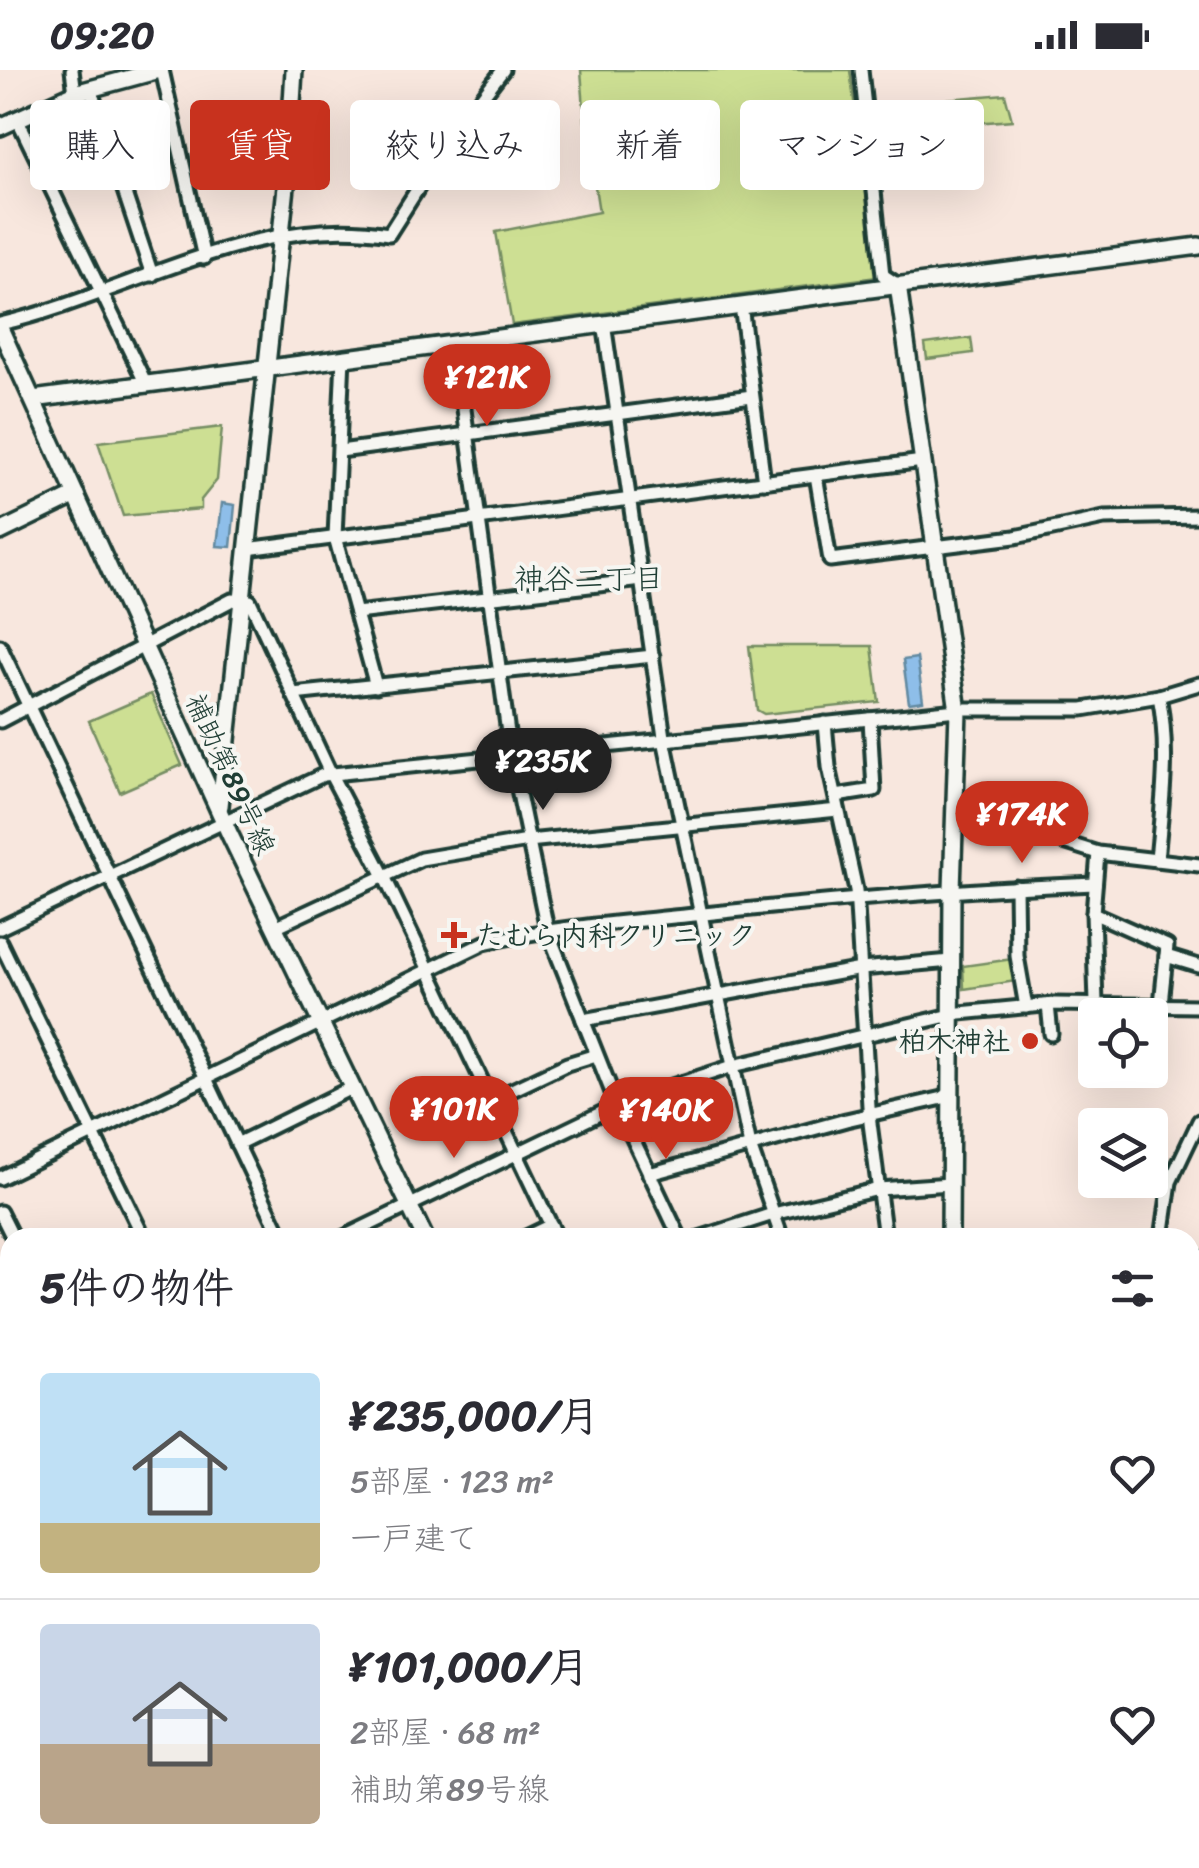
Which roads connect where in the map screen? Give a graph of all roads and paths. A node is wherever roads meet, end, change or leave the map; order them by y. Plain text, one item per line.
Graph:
1 (72, 70) edge
2 (161, 70) edge
3 (294, 70) edge
4 (504, 70) edge
5 (861, 70) edge
6 (83, 90) junction
7 (18, 118) junction
8 (0, 127) edge
9 (280, 234) junction
10 (1199, 246) edge
11 (204, 258) junction
12 (152, 274) junction
13 (898, 284) junction
14 (100, 292) junction
15 (741, 305) junction
16 (604, 324) junction
17 (0, 326) edge
18 (456, 344) junction
19 (343, 357) junction
20 (266, 367) junction
21 (145, 382) junction
22 (752, 396) junction
23 (33, 399) junction
24 (617, 414) junction
25 (467, 434) junction
26 (340, 451) junction
27 (923, 461) junction
28 (816, 475) junction
29 (764, 482) junction
30 (76, 495) junction
31 (629, 500) junction
32 (1199, 516) edge
33 (477, 519) junction
34 (0, 532) edge
35 (335, 537) junction
36 (935, 546) junction
37 (247, 548) junction
38 (642, 580) junction
39 (242, 598) junction
40 (489, 598) junction
41 (356, 613) junction
42 (0, 646) edge
43 (144, 646) junction
44 (653, 656) junction
45 (498, 674) junction
46 (1199, 684) edge
47 (376, 686) junction
48 (292, 694) junction
49 (1159, 696) junction
50 (28, 706) junction
51 (958, 710) junction
52 (870, 719) junction
53 (0, 721) edge
54 (825, 723) junction
55 (664, 739) junction
56 (511, 755) junction
57 (330, 774) junction
58 (836, 796) junction
59 (838, 810) junction
60 (222, 816) junction
61 (954, 822) junction
62 (683, 826) junction
63 (528, 842) junction
64 (1098, 853) junction
65 (1157, 860) junction
66 (1199, 865) edge
67 (108, 874) junction
68 (384, 876) junction
69 (1094, 884) junction
70 (1016, 887) junction
71 (952, 890) junction
72 (856, 898) junction
73 (1093, 913) junction
74 (702, 914) junction
75 (275, 927) junction
76 (0, 928) edge
77 (547, 929) junction
78 (0, 942) edge
79 (1166, 956) junction
80 (951, 961) junction
81 (1199, 966) edge
82 (861, 969) junction
83 (428, 970) junction
84 (718, 996) junction
85 (1096, 998) edge
86 (1162, 998) edge
87 (1078, 1004) edge
88 (1168, 1004) edge
89 (1048, 1005) junction
90 (1199, 1006) edge
91 (1026, 1007) junction
92 (952, 1015) junction
93 (583, 1020) junction
94 (321, 1022) junction
95 (1051, 1034) dead end
96 (866, 1035) junction
97 (596, 1055) junction
98 (733, 1066) junction
99 (204, 1078) junction
100 (352, 1087) junction
101 (951, 1092) junction
102 (490, 1100) junction
103 (616, 1106) junction
104 (870, 1114) junction
105 (1199, 1121) edge
106 (92, 1132) junction
107 (237, 1144) junction
108 (750, 1146) junction
109 (516, 1154) junction
110 (649, 1174) junction
111 (0, 1178) edge
112 (950, 1184) junction
113 (879, 1188) junction
114 (410, 1206) junction
115 (773, 1214) junction
116 (551, 1225) junction
117 (139, 1228) edge
118 (277, 1228) edge
119 (363, 1228) edge
120 (420, 1228) edge
121 (545, 1228) edge
122 (552, 1228) edge
123 (675, 1228) edge
124 (730, 1228) edge
125 (778, 1228) edge
126 (884, 1228) edge
127 (950, 1228) edge
128 (1163, 1228) edge

1 - 6 street
2 - 6 street
2 - 11 street
3 - 9 street
4 - 9 street
5 - 13 street
6 - 7 street
6 - 12 street
7 - 8 street
7 - 14 street
9 - 11 street
9 - 20 street
10 - 13 street
11 - 12 street
12 - 14 street
13 - 15 street
13 - 27 street
14 - 17 street
14 - 21 street
15 - 16 street
15 - 22 street
16 - 18 street
16 - 24 street
17 - 23 street, 補助第89号線
18 - 19 street
18 - 25 street
19 - 20 street
19 - 26 street
20 - 21 street
20 - 37 street
21 - 23 street
22 - 24 street
22 - 29 street
23 - 30 street, 補助第89号線
24 - 25 street
24 - 31 street
25 - 26 street
25 - 33 street
26 - 35 street
27 - 28 street
27 - 36 street
28 - 29 street
28 - 36 street
29 - 31 street
30 - 34 street
30 - 43 street, 補助第89号線
31 - 33 street
31 - 38 street
32 - 36 street
33 - 35 street
33 - 40 street
35 - 37 street
35 - 41 street
36 - 51 street
37 - 39 street
38 - 40 street
38 - 44 street
39 - 43 street
39 - 48 street
39 - 60 street
40 - 41 street
40 - 45 street
41 - 47 street
42 - 50 street
43 - 50 street
43 - 60 street, 補助第89号線
44 - 45 street
44 - 55 street
45 - 47 street
45 - 56 street
46 - 49 street
47 - 48 street
48 - 57 street
49 - 51 street
49 - 65 street
50 - 53 street
50 - 67 street
51 - 52 street
51 - 61 street
52 - 54 street
52 - 58 street
54 - 55 street
54 - 58 street
55 - 56 street
55 - 62 street
56 - 57 street
56 - 63 street
57 - 60 street
57 - 68 street
58 - 59 street
59 - 62 street
59 - 72 street
60 - 67 street
60 - 75 street, 補助第89号線
61 - 64 street
61 - 71 street
62 - 63 street
62 - 74 street
63 - 68 street
63 - 77 street
64 - 65 street
64 - 69 street
65 - 66 street
67 - 76 street
67 - 99 street
68 - 75 street
68 - 83 street
69 - 70 street
69 - 73 street
70 - 71 street
70 - 91 street
71 - 72 street
71 - 80 street
72 - 74 street
72 - 82 street
73 - 79 street
73 - 85 street
74 - 77 street
74 - 84 street
75 - 94 street, 補助第89号線
77 - 83 street
77 - 93 street
78 - 106 street
79 - 81 street
79 - 86 street
80 - 82 street
80 - 92 street
82 - 84 street
82 - 96 street
83 - 94 street
83 - 102 street
84 - 93 street
84 - 98 street
87 - 89 street
88 - 90 street
89 - 91 street
89 - 95 street
91 - 92 street
92 - 96 street
92 - 101 street
93 - 97 street
94 - 99 street
94 - 100 street, 補助第89号線
96 - 98 street
96 - 104 street
97 - 102 street
97 - 103 street
98 - 103 street
98 - 108 street
99 - 106 street
99 - 107 street
100 - 107 street
100 - 114 street, 補助第89号線
101 - 104 street
101 - 112 street
102 - 109 street
103 - 109 street
103 - 110 street
104 - 108 street
104 - 113 street
105 - 128 street
106 - 111 street
106 - 117 street
107 - 118 street
108 - 110 street
108 - 115 street
109 - 114 street
109 - 116 street
110 - 123 street
112 - 113 street
112 - 127 street
113 - 115 street
113 - 126 street
114 - 119 street
114 - 120 street, 補助第89号線
115 - 124 street
115 - 125 street
116 - 121 street
116 - 122 street

